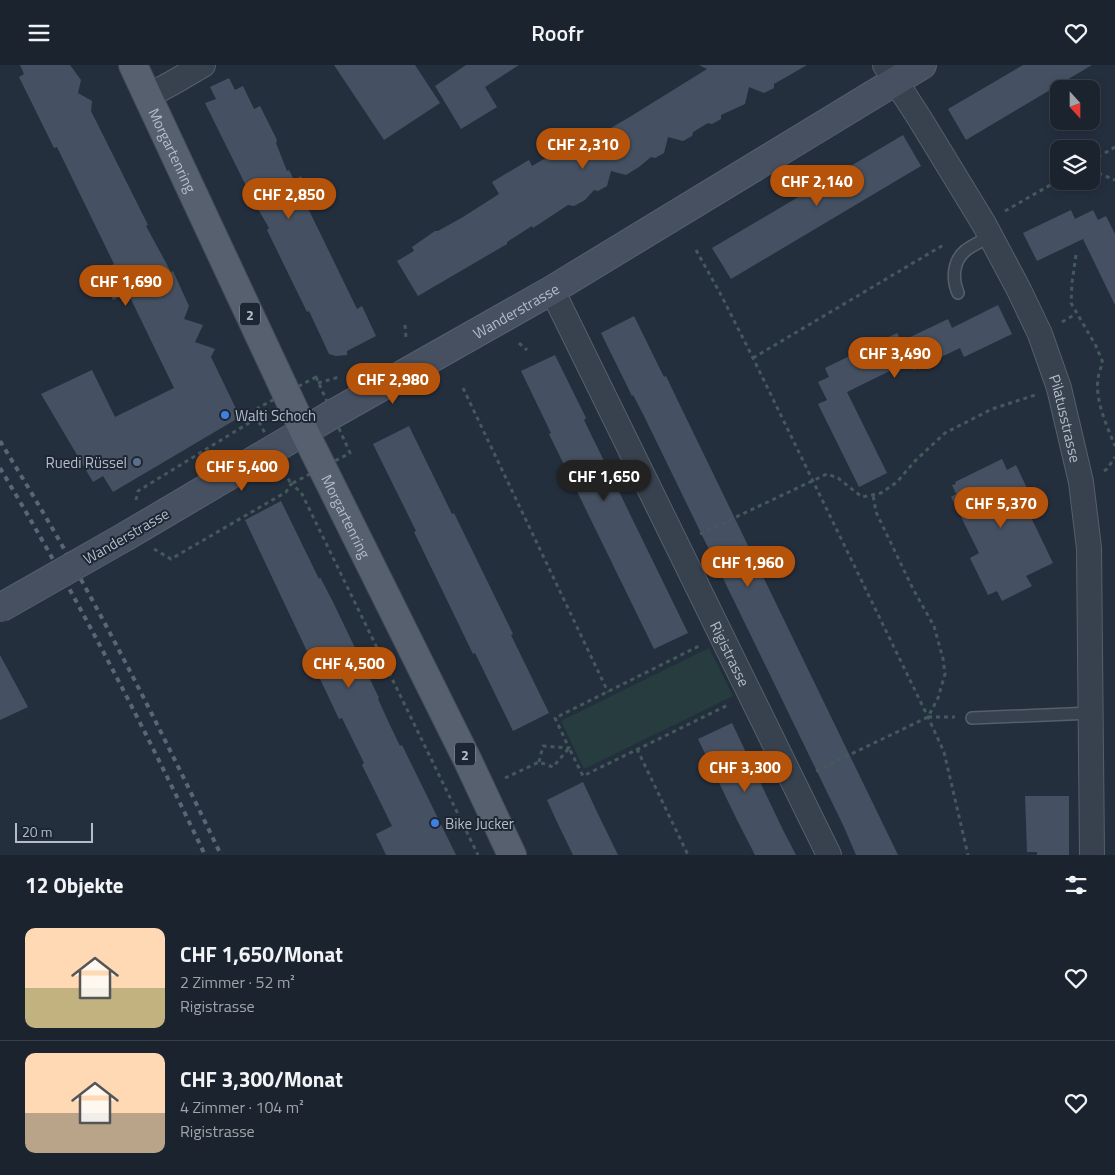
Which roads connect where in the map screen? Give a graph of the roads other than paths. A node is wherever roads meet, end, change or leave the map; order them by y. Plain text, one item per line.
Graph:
1 (133, 65) edge
2 (203, 65) edge
3 (922, 65) edge
4 (890, 73) edge
5 (148, 96) junction
6 (987, 230) junction
7 (552, 290) junction
8 (958, 293) dead end
9 (304, 431) junction
10 (0, 608) edge
11 (1092, 713) junction
12 (972, 718) road end
13 (512, 855) edge
14 (829, 855) edge
15 (1092, 855) edge

1 - 5 main road, Morgartenring / 2
2 - 5 street
3 - 4 street, Wanderstrasse
4 - 6 street, Pilatusstrasse
4 - 7 street, Wanderstrasse
5 - 9 main road, Morgartenring / 2
6 - 8 lane
6 - 11 street, Pilatusstrasse
7 - 9 street, Wanderstrasse
7 - 14 street, Rigistrasse
9 - 10 street, Wanderstrasse, bridge
9 - 13 main road, Morgartenring / 2
11 - 12 lane
11 - 15 street, Pilatusstrasse

